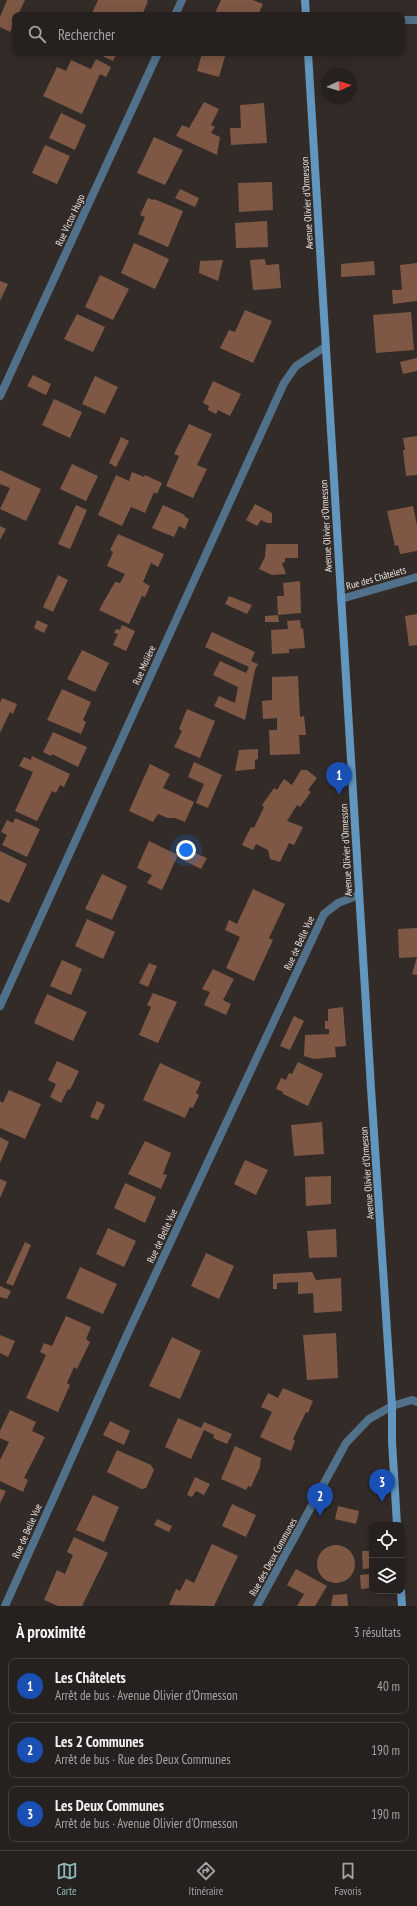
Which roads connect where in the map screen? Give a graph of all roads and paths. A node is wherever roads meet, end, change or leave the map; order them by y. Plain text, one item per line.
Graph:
1 (182, 0) edge
2 (305, 0) edge
3 (176, 12) edge
4 (307, 12) edge
5 (405, 20) edge
6 (417, 20) edge
7 (157, 56) edge
8 (308, 56) edge
9 (326, 347) junction
10 (0, 396) edge
11 (417, 577) edge
12 (341, 599) junction
13 (359, 895) junction
14 (0, 1006) edge
15 (417, 1402) edge
16 (392, 1406) junction
17 (397, 1522) edge
18 (401, 1594) edge
19 (5, 1606) edge
20 (256, 1606) edge
21 (402, 1606) edge

1 - 3 street
2 - 4 main road
5 - 6 street
7 - 10 street, Rue Victor Hugo
8 - 9 main road, Avenue Olivier d'Ormesson
9 - 12 main road, Avenue Olivier d'Ormesson
9 - 14 street, Rue Molière
11 - 12 street, Rue des Châtelets
12 - 13 main road, Avenue Olivier d'Ormesson
13 - 16 main road, Avenue Olivier d'Ormesson
13 - 19 street, Rue de Belle Vue
15 - 16 street, Rue des Deux Communes
16 - 17 main road, Avenue Olivier d'Ormesson
16 - 20 street, Rue des Deux Communes
18 - 21 main road

